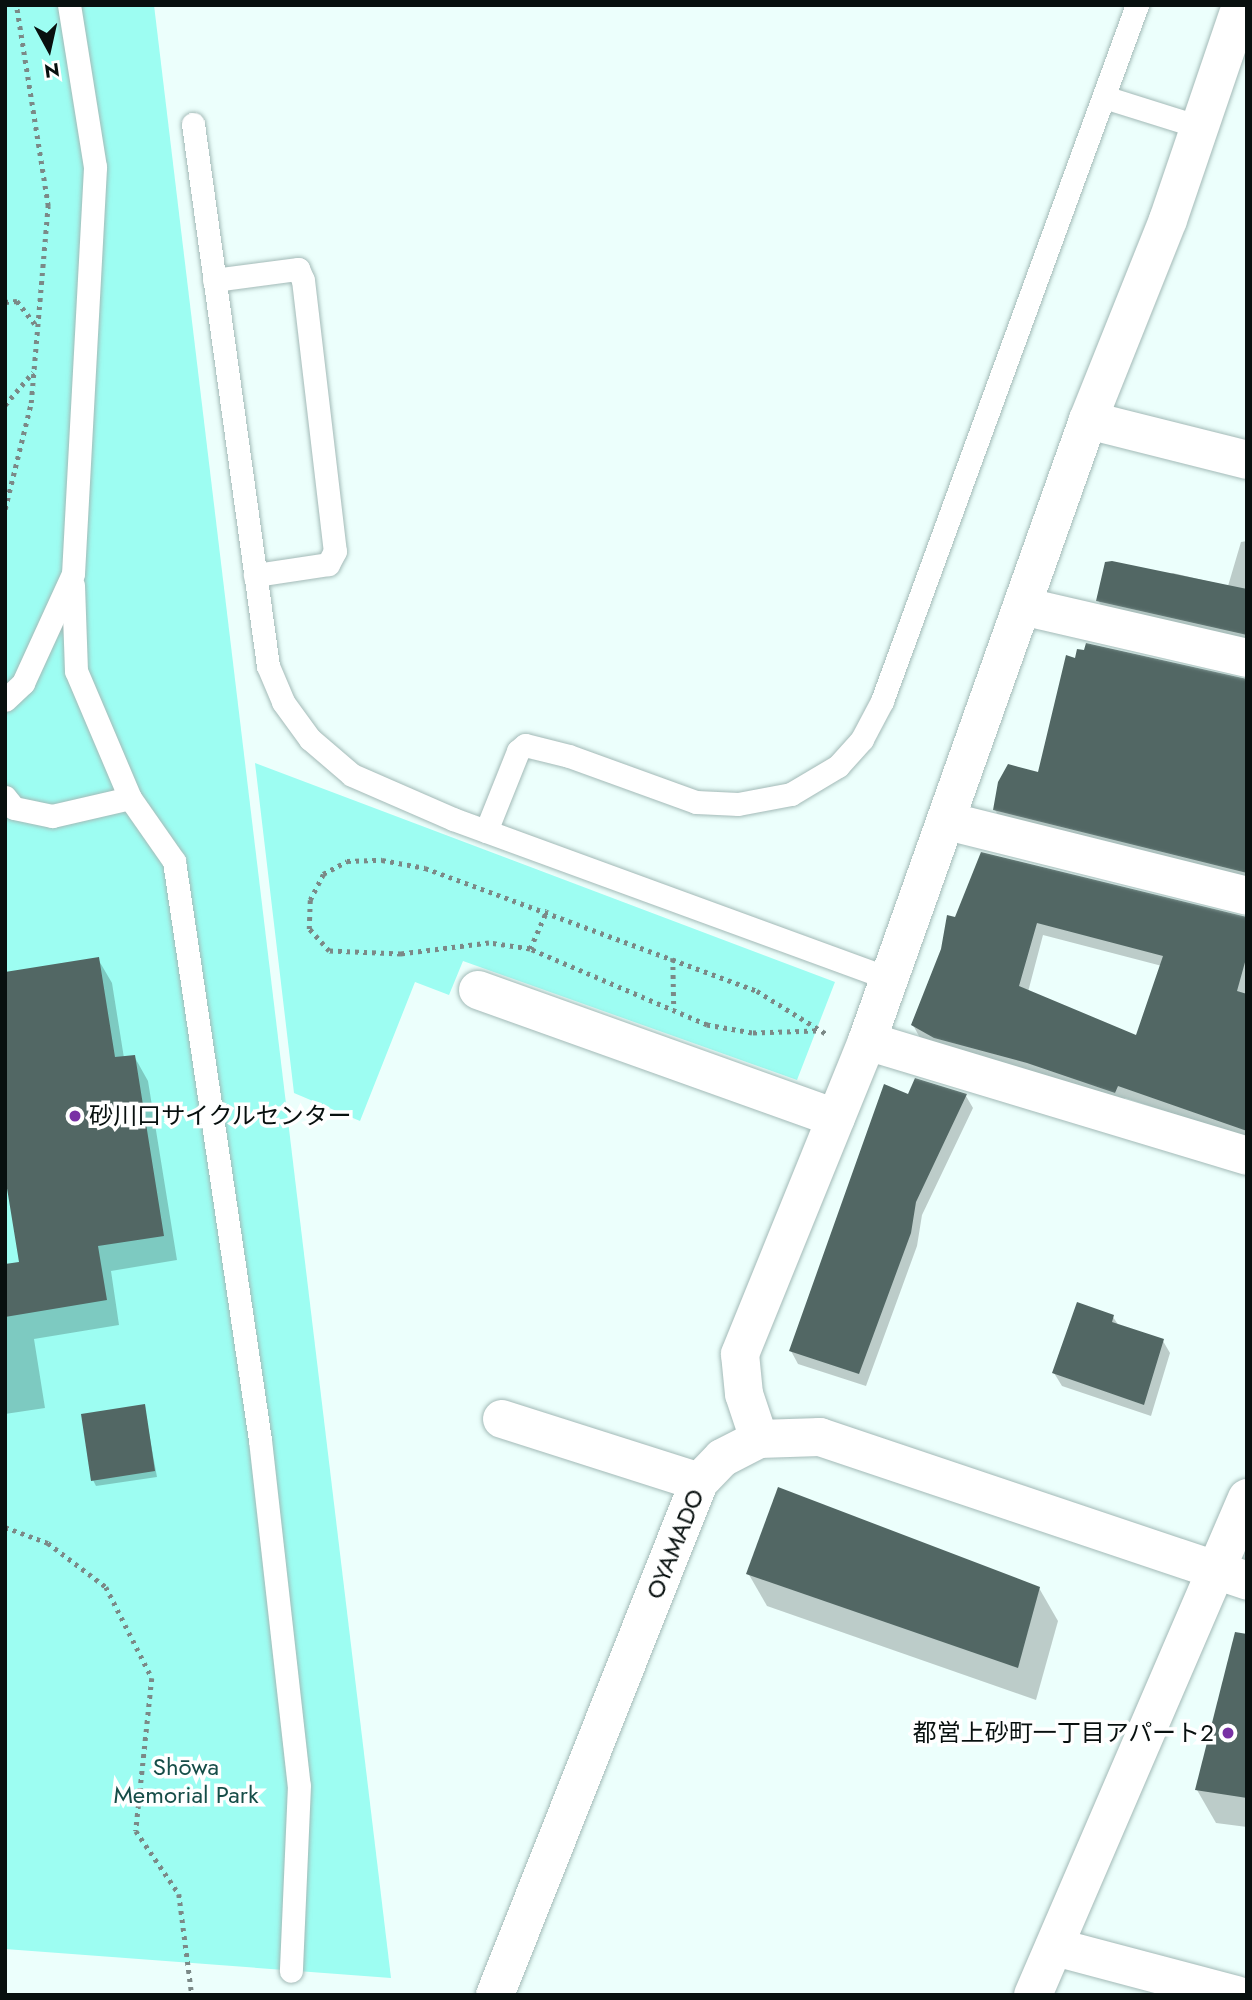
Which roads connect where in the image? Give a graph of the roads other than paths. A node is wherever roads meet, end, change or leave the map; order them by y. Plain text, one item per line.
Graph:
1 (69, 5) edge
2 (1137, 5) edge
3 (1241, 5) edge
4 (1104, 97) junction
5 (193, 124) dead end
6 (1200, 127) junction
7 (214, 280) junction
8 (1088, 420) junction
9 (1247, 460) edge
10 (73, 574) junction
11 (255, 575) junction
12 (1021, 606) junction
13 (1247, 658) edge
14 (5, 700) edge
15 (5, 797) edge
16 (130, 798) junction
17 (947, 821) junction
18 (486, 831) junction
19 (1247, 895) edge
20 (890, 979) junction
21 (478, 990) dead end
22 (867, 1041) junction
23 (836, 1118) junction
24 (1247, 1156) edge
25 (502, 1419) dead end
26 (759, 1440) junction
27 (699, 1482) junction
28 (1247, 1498) edge
29 (1230, 1576) edge
30 (1055, 1947) junction
31 (291, 1971) dead end
32 (495, 1995) edge
33 (1032, 1995) edge
34 (1237, 1995) edge

1 - 10 lane
2 - 4 lane
3 - 6 street
4 - 6 lane
4 - 18 lane
5 - 7 lane
6 - 8 street
7 - 11 lane
7 - 11 lane
8 - 9 street
8 - 12 street
10 - 14 lane
10 - 16 lane
11 - 18 lane
12 - 13 street
12 - 17 street
15 - 16 lane
16 - 31 lane
17 - 19 street
17 - 20 street
18 - 20 lane
20 - 22 street
21 - 23 street
22 - 23 street
22 - 24 street
23 - 26 street
25 - 27 street
26 - 27 street, OYAMADO
26 - 29 street, OYAMADO
27 - 32 street, OYAMADO
28 - 29 street
29 - 30 street
30 - 33 street
30 - 34 street

